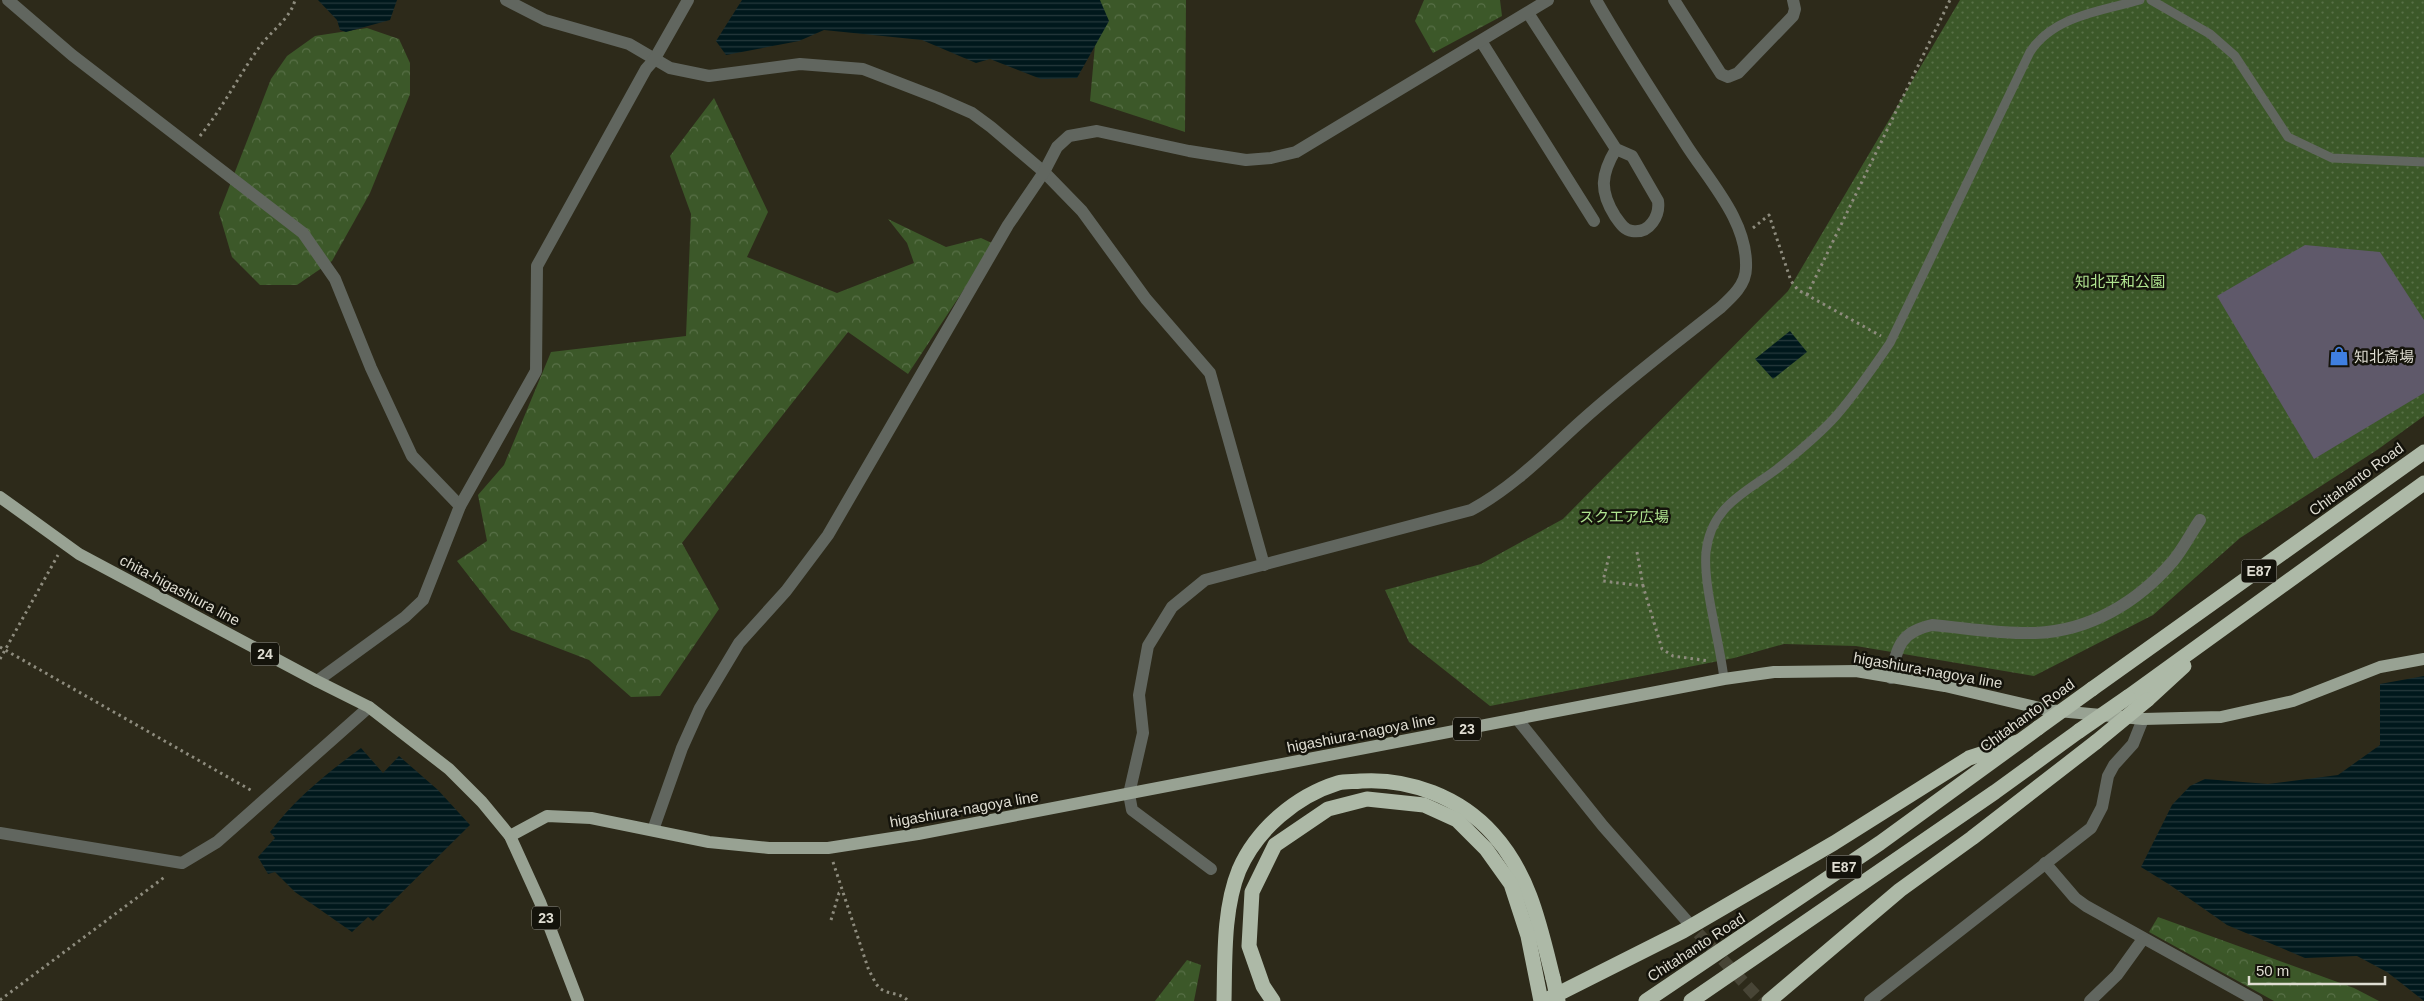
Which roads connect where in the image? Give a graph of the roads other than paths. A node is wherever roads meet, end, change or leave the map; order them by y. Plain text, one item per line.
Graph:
1 (9, 0) edge
2 (506, 0) edge
3 (688, 0) edge
4 (1548, 0) edge
5 (1596, 0) edge
6 (1674, 0) edge
7 (1793, 0) edge
8 (2140, 0) edge
9 (2151, 0) edge
10 (1528, 13) junction
11 (1481, 41) junction
12 (654, 60) junction
13 (1616, 148) junction
14 (2424, 162) edge
15 (1044, 172) junction
16 (1594, 221) dead end
17 (2424, 452) edge
18 (2424, 483) edge
19 (0, 497) edge
20 (460, 506) junction
21 (2200, 520) dead end
22 (1264, 565) junction
23 (2235, 620) junction
24 (2424, 659) edge
25 (1891, 678) junction
26 (1724, 679) junction
27 (317, 681) junction
28 (369, 707) junction
29 (2144, 719) junction
30 (1518, 720) junction
31 (2018, 742) junction
32 (1129, 794) junction
33 (653, 830) junction
34 (0, 833) edge
35 (510, 836) junction
36 (2046, 863) junction
37 (1211, 869) dead end
38 (1686, 920) tunnel mouth
39 (2143, 939) junction
40 (1541, 996) edge
41 (578, 1001) edge
42 (1224, 1001) edge
43 (1273, 1001) edge
44 (1558, 1001) edge
45 (1646, 1001) edge
46 (1691, 1001) edge
47 (1769, 1001) edge
48 (1870, 1001) edge
49 (2090, 1001) edge
50 (2257, 1001) edge

1 - 20 street
2 - 12 street
3 - 12 street
4 - 10 street
5 - 22 street
6 - 7 street
8 - 26 lane
9 - 14 lane
10 - 11 street
10 - 13 street
11 - 15 street
11 - 16 street
12 - 15 street
12 - 20 street
13 - 13 street
15 - 22 street
15 - 33 street
17 - 31 highway, Chitahanto Road / E87, bridge
18 - 23 highway, E87
19 - 27 main road, chita-higashiura line / 24
20 - 27 street
21 - 25 street
22 - 32 street
23 - 46 highway, E87, bridge
23 - 47 highway, bridge
24 - 29 main road, higashiura-nagoya line / 23
25 - 26 main road, higashiura-nagoya line / 23
25 - 29 main road, higashiura-nagoya line / 23
26 - 30 main road, higashiura-nagoya line / 23
27 - 28 main road, chita-higashiura line / 24
28 - 34 street
28 - 35 main road, chita-higashiura line / 24
29 - 36 street
30 - 32 main road, higashiura-nagoya line / 23
30 - 38 street
31 - 40 highway
31 - 45 highway, Chitahanto Road / E87
32 - 33 main road, higashiura-nagoya line / 23
32 - 37 street
33 - 35 main road, higashiura-nagoya line / 23
35 - 41 main road, 23
36 - 39 street
36 - 48 street
39 - 49 street
39 - 50 street
40 - 43 highway
42 - 44 highway, bridge

